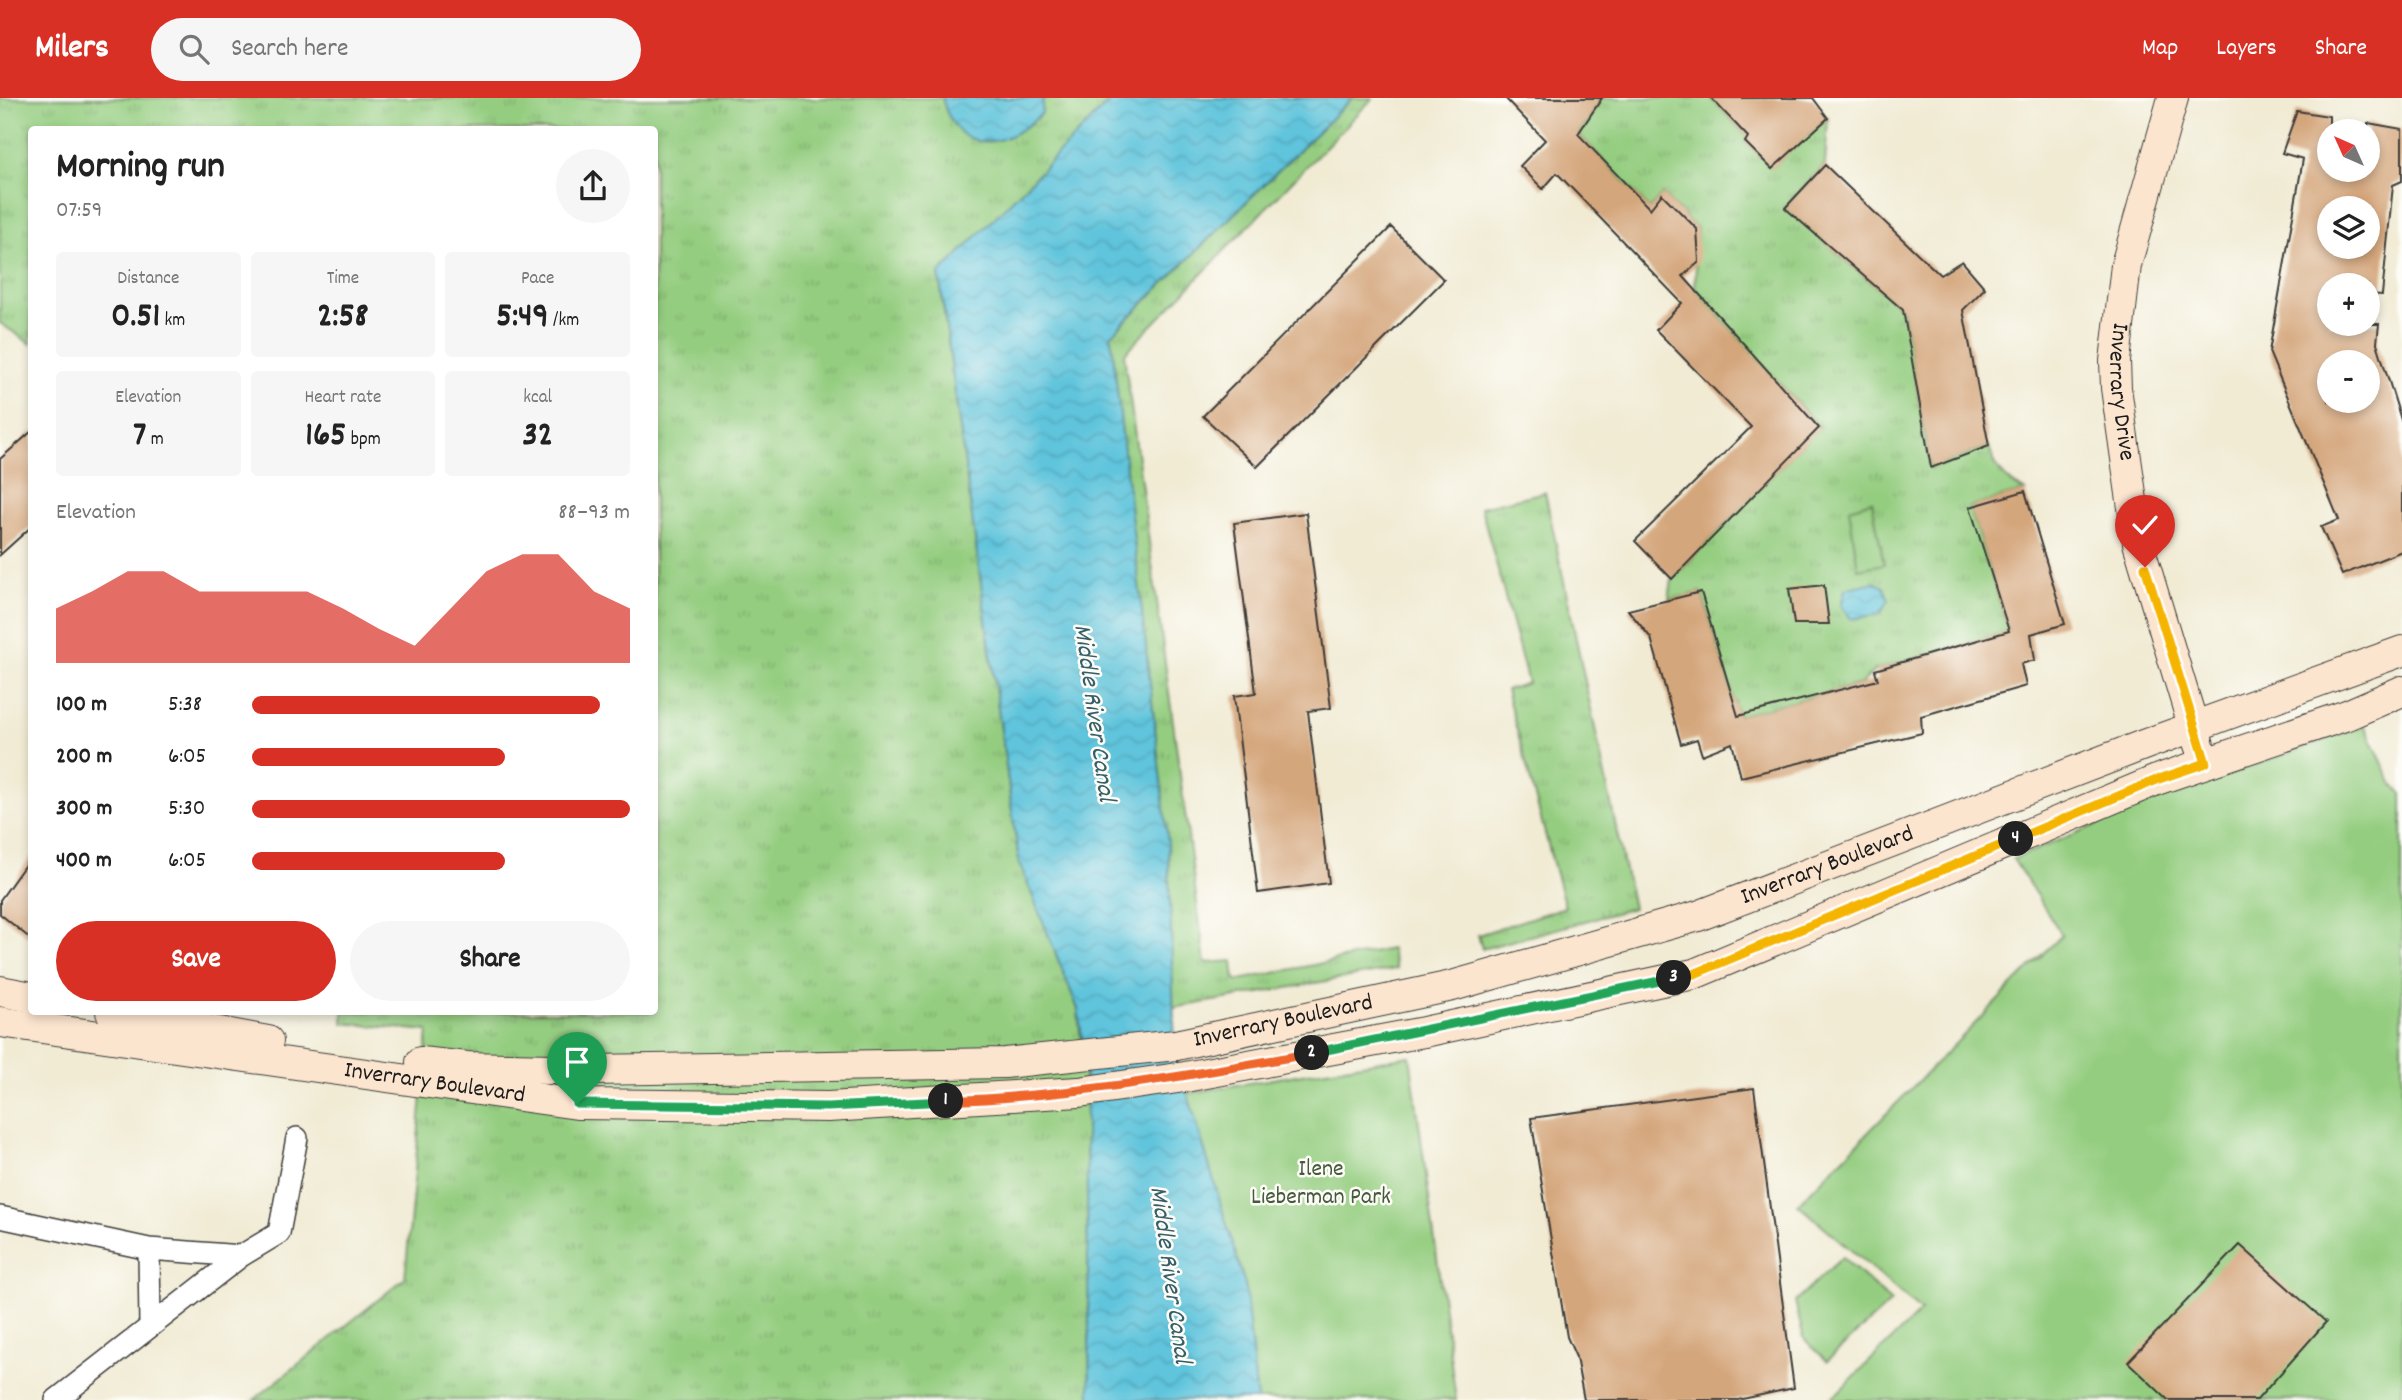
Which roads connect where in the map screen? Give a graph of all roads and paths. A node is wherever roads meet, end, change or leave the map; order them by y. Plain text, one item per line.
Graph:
1 (2173, 98) edge
2 (2402, 650) edge
3 (2402, 691) edge
4 (2193, 728) junction
5 (2206, 763) junction
6 (0, 991) edge
7 (28, 996) edge
8 (127, 1015) edge
9 (0, 1022) edge
10 (297, 1138) dead end
11 (0, 1217) edge
12 (149, 1249) junction
13 (241, 1256) junction
14 (150, 1326) junction
15 (56, 1400) edge

1 - 4 street, Inverrary Drive
2 - 4 street, Inverrary Boulevard
3 - 5 street, Inverrary Boulevard
4 - 5 street, Inverrary Drive
4 - 8 street, Inverrary Boulevard
5 - 9 street, Inverrary Boulevard
6 - 7 street
10 - 13 street
11 - 12 street
12 - 13 street
12 - 14 street
13 - 14 street
14 - 15 street

